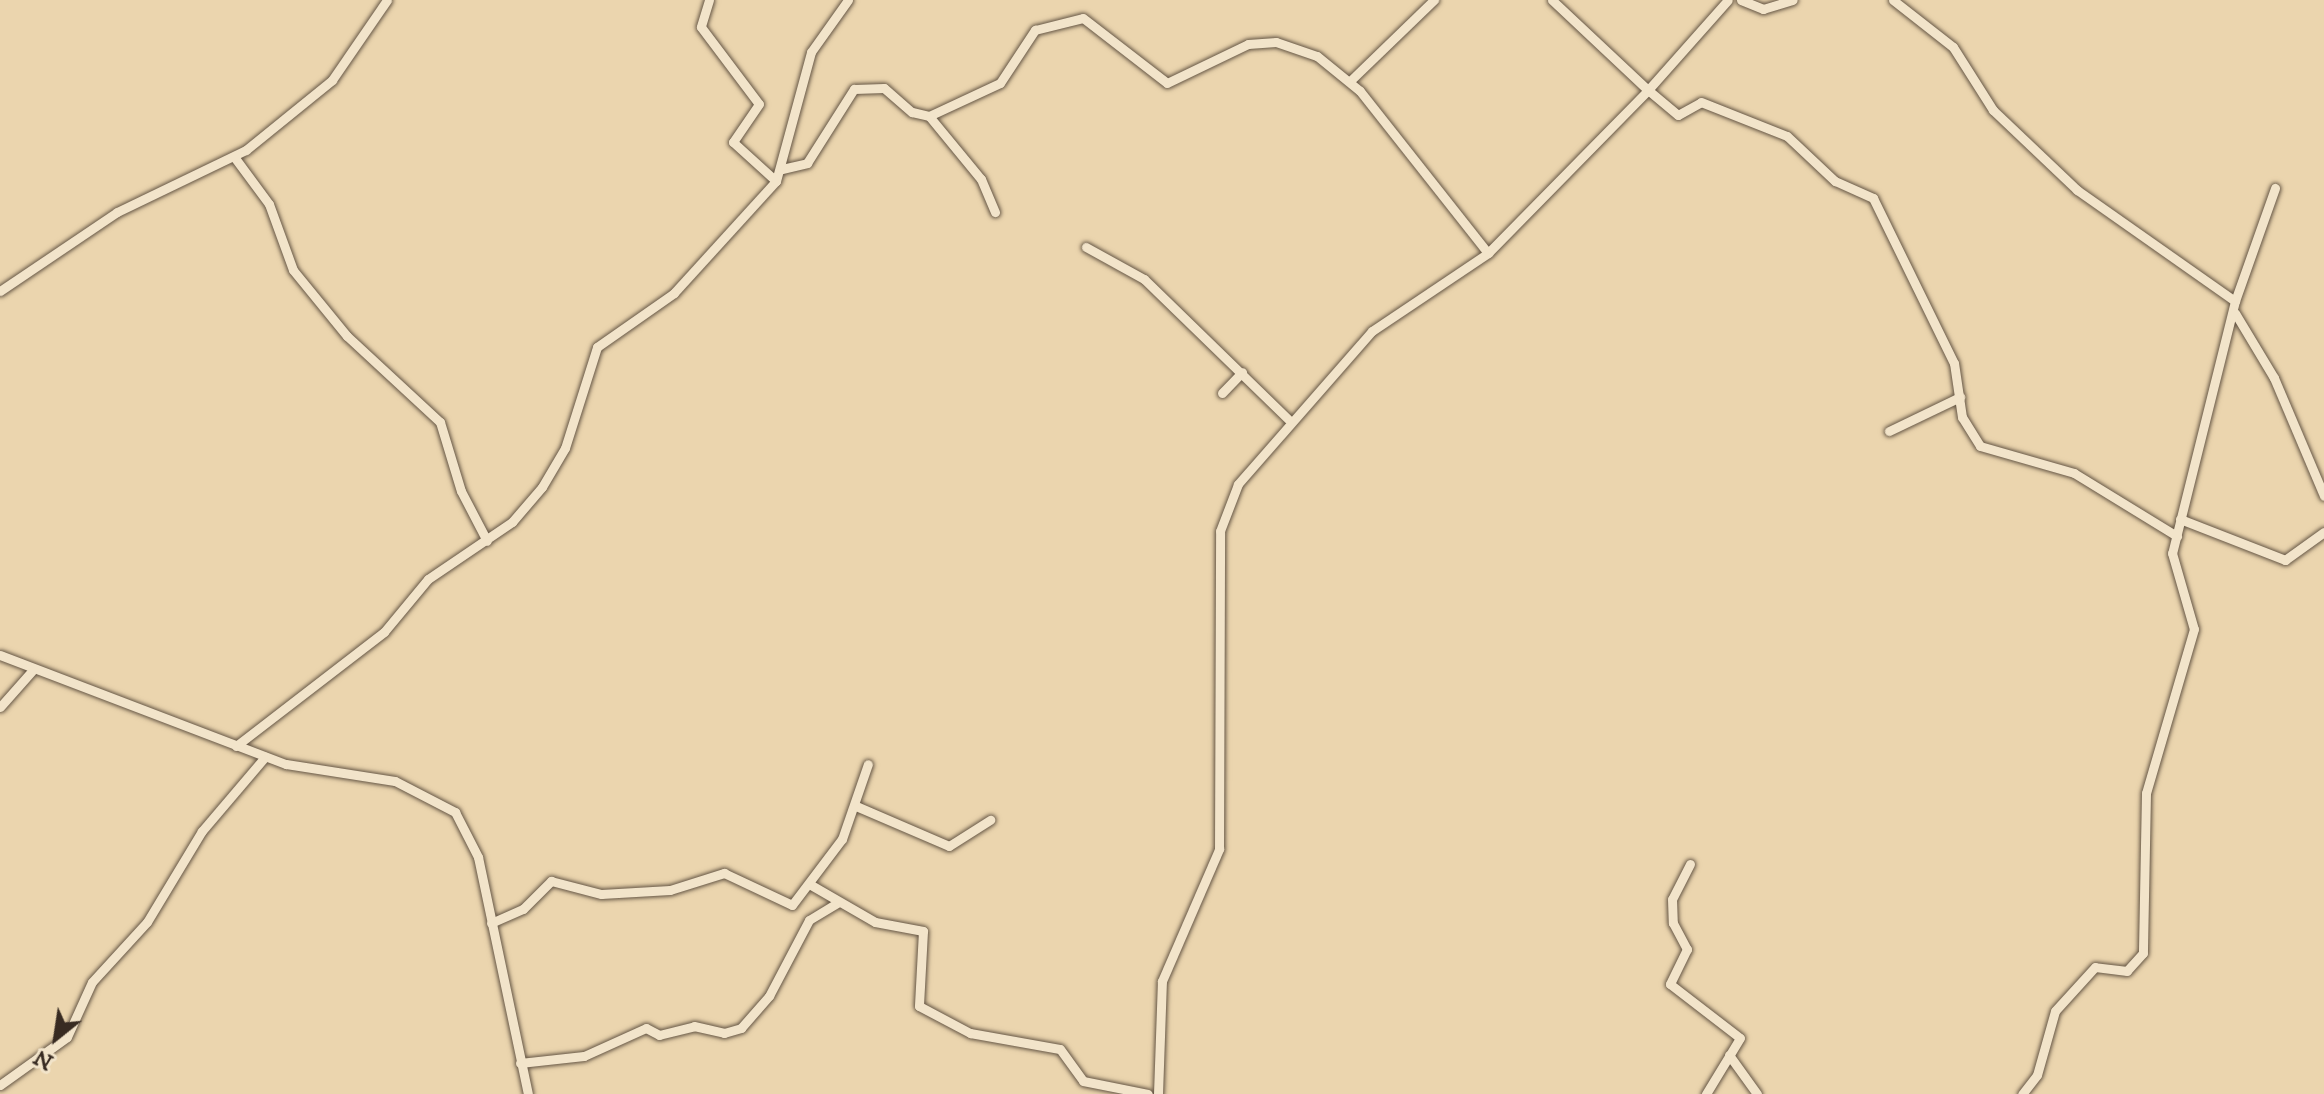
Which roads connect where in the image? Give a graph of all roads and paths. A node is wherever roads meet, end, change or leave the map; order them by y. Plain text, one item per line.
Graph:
1 (387, 0) edge
2 (709, 0) edge
3 (848, 0) edge
4 (1434, 0) edge
5 (1552, 0) edge
6 (1728, 0) edge
7 (1741, 0) edge
8 (1793, 0) edge
9 (1893, 0) edge
10 (1350, 81) junction
11 (1648, 90) junction
12 (929, 116) junction
13 (235, 158) junction
14 (782, 169) junction
15 (776, 181) junction
16 (2275, 188) dead end
17 (995, 212) dead end
18 (1086, 247) dead end
19 (1488, 253) junction
20 (0, 291) edge
21 (2235, 301) junction
22 (2235, 313) junction
23 (1242, 372) junction
24 (1222, 393) dead end
25 (1960, 397) junction
26 (1288, 419) junction
27 (1889, 431) dead end
28 (2324, 496) edge
29 (2180, 519) junction
30 (2324, 532) edge
31 (2177, 536) junction
32 (487, 541) junction
33 (0, 655) edge
34 (32, 671) junction
35 (0, 707) edge
36 (236, 746) junction
37 (265, 757) junction
38 (868, 764) dead end
39 (856, 806) junction
40 (990, 820) dead end
41 (1690, 864) dead end
42 (811, 885) junction
43 (839, 902) junction
44 (491, 923) junction
45 (1729, 1055) junction
46 (520, 1063) junction
47 (0, 1085) edge
48 (528, 1094) edge
49 (1148, 1094) edge
50 (1158, 1094) edge
51 (1706, 1094) edge
52 (1757, 1094) edge
53 (2022, 1094) edge

1 - 13 street
2 - 15 street
3 - 14 street
4 - 10 street
5 - 11 street
6 - 11 street
7 - 8 street
9 - 21 street
10 - 12 street
10 - 19 street
11 - 19 street
11 - 25 street
12 - 14 street
12 - 17 street
13 - 20 street
13 - 32 street
14 - 15 street
15 - 32 street
16 - 21 street
18 - 23 street
19 - 26 street
21 - 22 street
22 - 28 street
22 - 29 street
23 - 24 street
23 - 26 street
25 - 27 street
25 - 31 street
26 - 50 street
29 - 30 street
29 - 31 street
31 - 53 street
32 - 36 street
33 - 34 street
34 - 35 street
34 - 36 street
36 - 37 street
37 - 44 street
37 - 47 street
38 - 39 street
39 - 40 street
39 - 42 street
41 - 45 street
42 - 43 street
42 - 44 street
43 - 46 street
43 - 49 street
44 - 46 street
45 - 51 street
45 - 52 street
46 - 48 street

